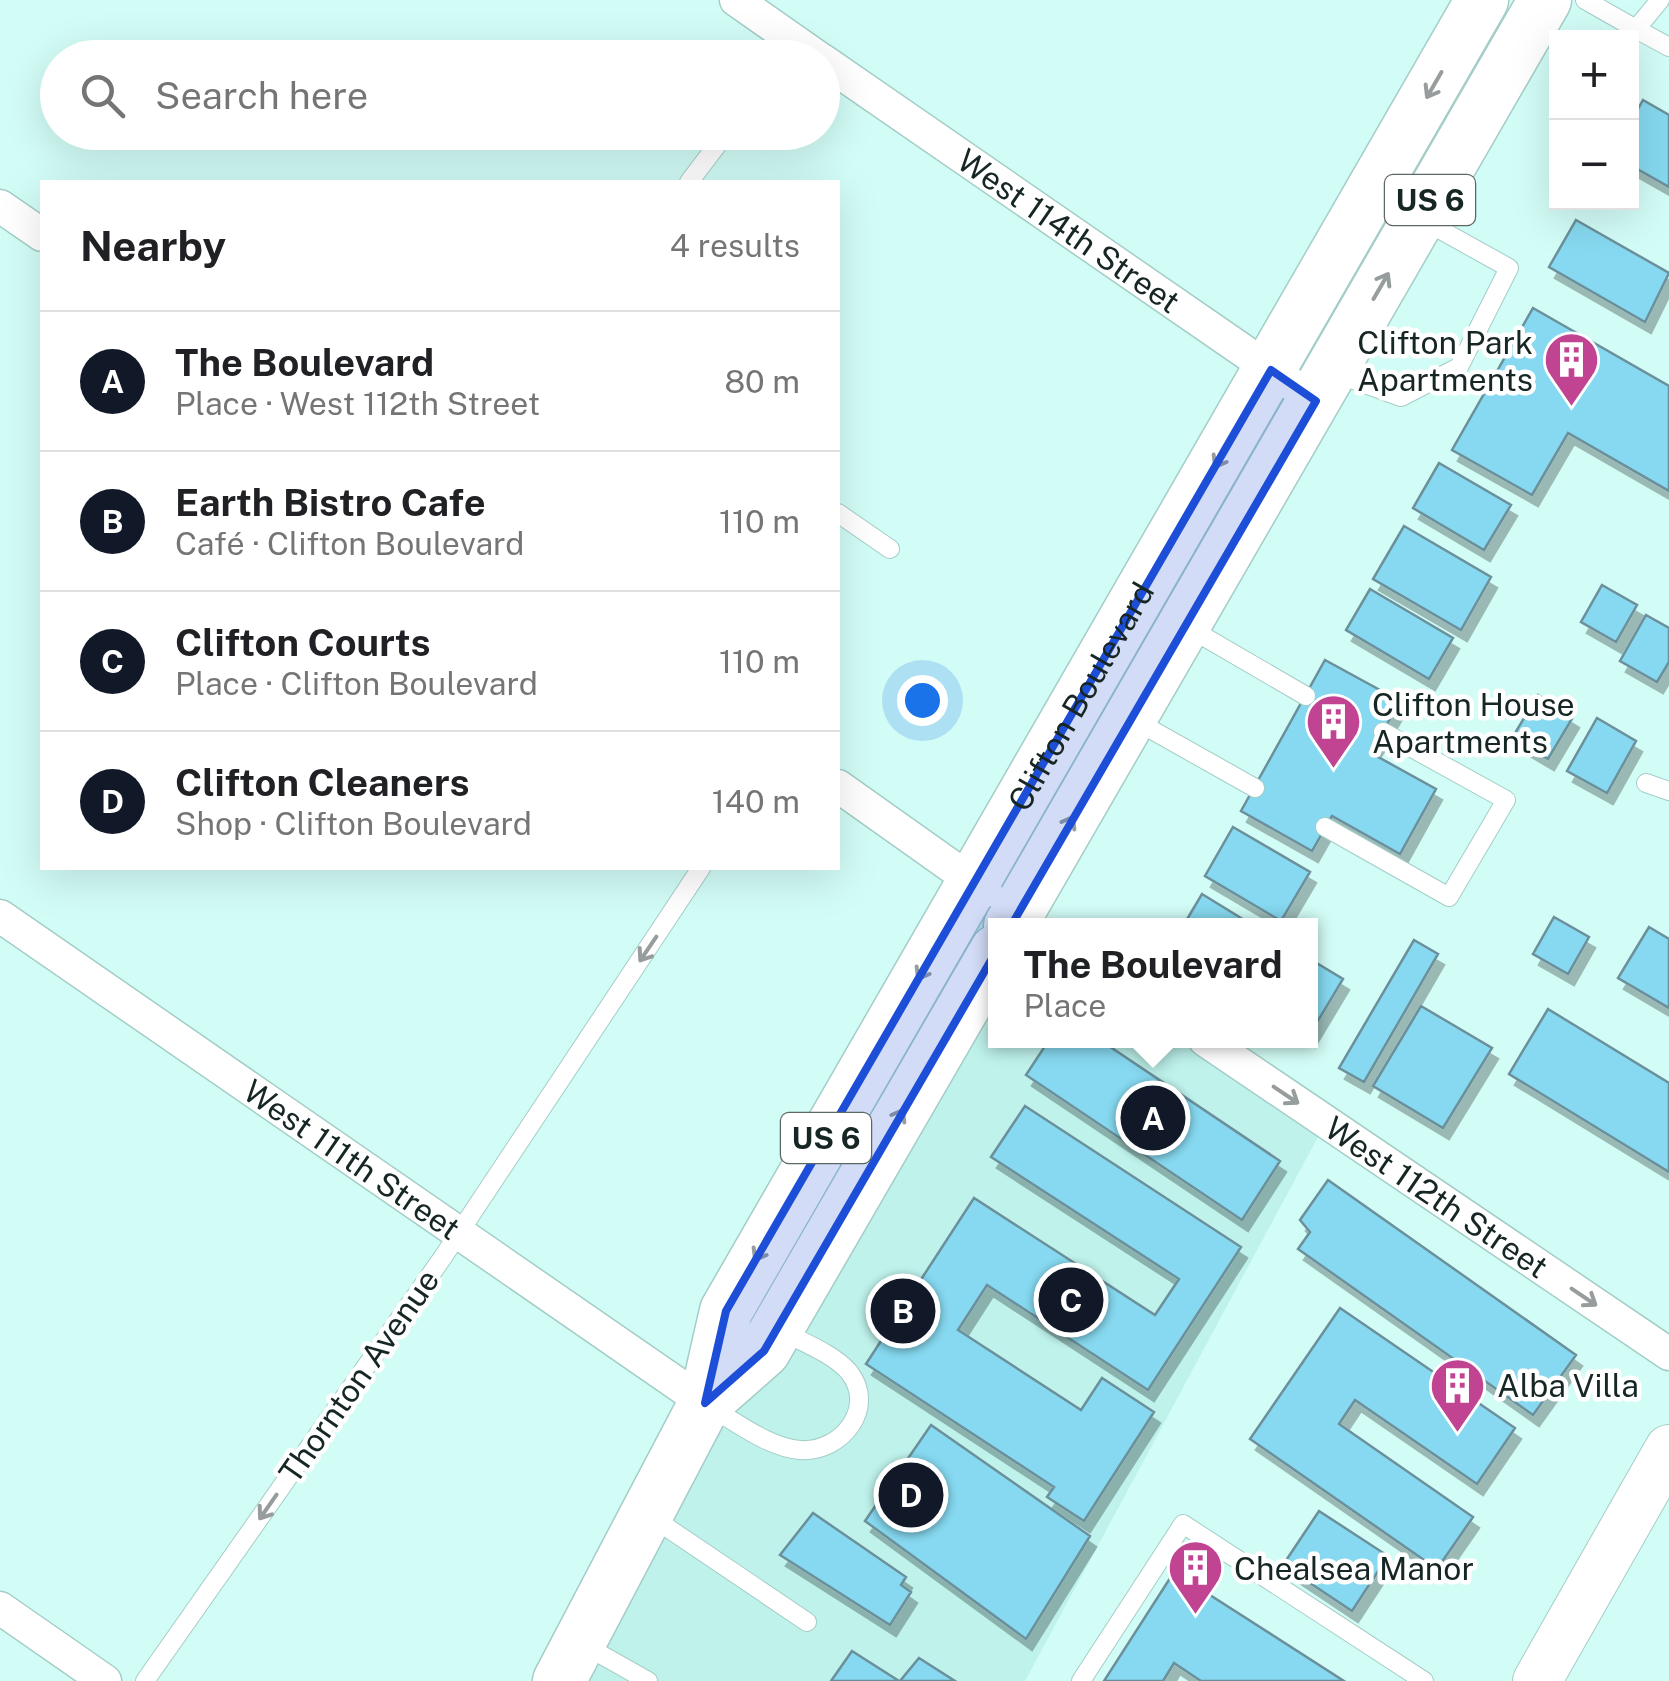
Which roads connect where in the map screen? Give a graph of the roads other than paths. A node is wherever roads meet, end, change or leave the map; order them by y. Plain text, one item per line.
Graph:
1 (736, 0) edge
2 (1482, 0) edge
3 (1545, 0) edge
4 (1585, 0) edge
5 (1660, 0) edge
6 (1636, 29) junction
7 (787, 40) edge
8 (1669, 47) edge
9 (840, 78) edge
10 (713, 150) edge
11 (691, 180) edge
12 (0, 206) edge
13 (1420, 218) junction
14 (40, 235) edge
15 (1271, 370) junction
16 (1324, 387) junction
17 (840, 514) edge
18 (890, 549) dead end
19 (1185, 626) junction
20 (1306, 696) dead end
21 (1131, 718) junction
22 (1383, 732) dead end
23 (1646, 782) dead end
24 (840, 787) edge
25 (1254, 788) dead end
26 (1669, 791) edge
27 (1325, 828) dead end
28 (701, 870) edge
29 (974, 882) junction
30 (0, 916) edge
31 (1005, 918) edge
32 (1021, 918) edge
33 (988, 974) edge
34 (1217, 1048) edge
35 (457, 1235) junction
36 (778, 1328) junction
37 (1669, 1354) edge
38 (705, 1404) junction
39 (1669, 1449) edge
40 (646, 1514) junction
41 (0, 1608) edge
42 (807, 1622) dead end
43 (570, 1662) edge
44 (105, 1681) edge
45 (145, 1681) edge
46 (648, 1681) edge
47 (1081, 1681) edge
48 (1424, 1681) edge
49 (1538, 1681) edge

1 - 7 street, West 114th Street
2 -> 15 main road, Clifton Boulevard / US 6
3 - 13 main road, Clifton Boulevard / US 6
4 - 6 lane
5 - 6 lane
6 - 8 lane
9 - 15 street, West 114th Street
10 - 11 lane
12 - 14 street
16 -> 13 main road, Clifton Boulevard / US 6
13 - 16 lane
15 - 16 street, West 114th Street
15 -> 29 main road, Clifton Boulevard / US 6
16 - 19 main road, Clifton Boulevard / US 6
17 - 18 lane
19 - 20 lane
19 - 21 main road, Clifton Boulevard / US 6
21 - 25 lane
32 -> 21 main road, Clifton Boulevard / US 6
22 - 27 lane
23 - 26 lane
24 - 29 street
28 -> 35 lane, Thornton Avenue
29 - 31 street
29 -> 38 main road, Clifton Boulevard / US 6
30 - 35 street, West 111th Street
36 -> 33 main road, Clifton Boulevard / US 6
34 -> 37 street, West 112th Street
35 - 38 street, West 111th Street
35 -> 45 lane, Thornton Avenue
36 - 38 main road, Clifton Boulevard / US 6
36 - 38 lane
38 - 40 main road, Clifton Boulevard / US 6
39 - 49 street
40 - 42 lane
40 - 43 main road, Clifton Boulevard / US 6
41 - 44 street
43 - 46 lane
47 - 48 lane

